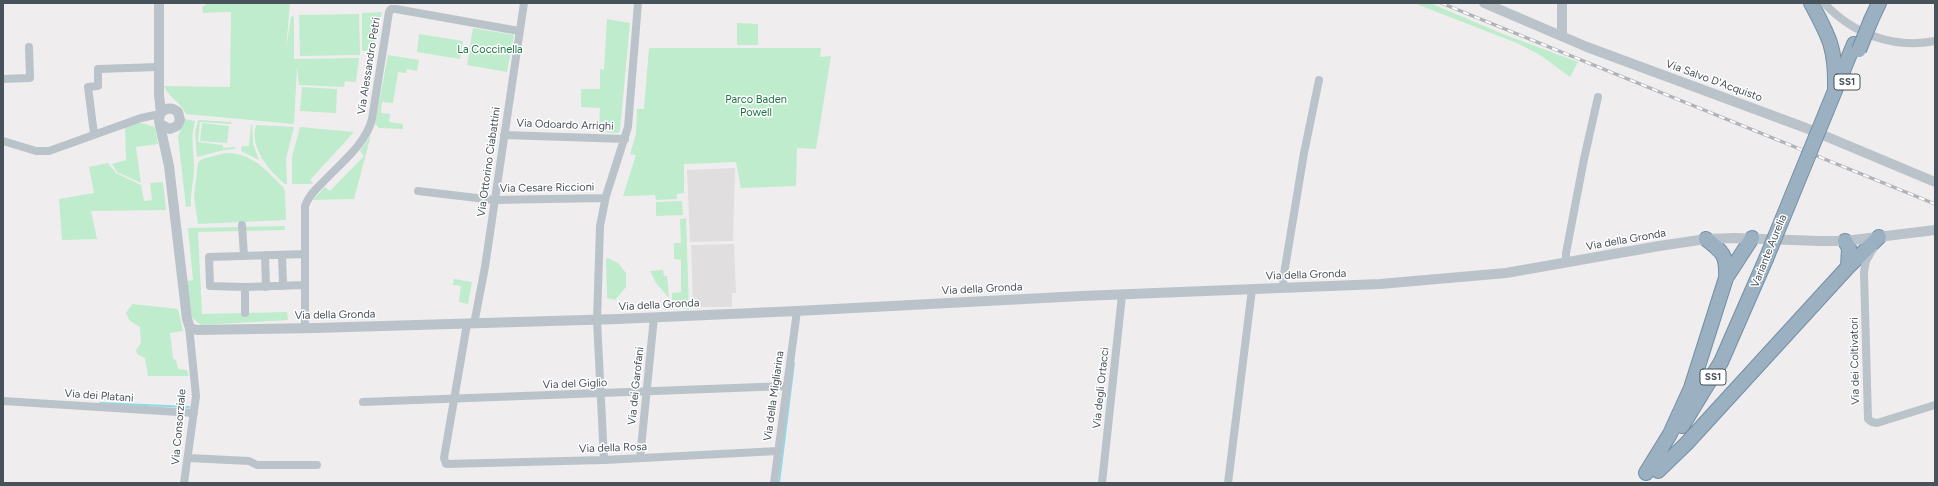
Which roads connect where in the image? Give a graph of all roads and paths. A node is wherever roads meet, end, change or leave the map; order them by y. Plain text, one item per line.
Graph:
1 (159, 3) edge
2 (524, 3) edge
3 (638, 3) edge
4 (1484, 3) edge
5 (1562, 3) edge
6 (1811, 3) edge
7 (1824, 3) edge
8 (1870, 3) edge
9 (1879, 3) edge
10 (1868, 19) junction
11 (519, 31) junction
12 (1562, 36) junction
13 (1935, 41) edge
14 (29, 47) dead end
15 (1857, 47) junction
16 (158, 67) junction
17 (3, 79) edge
18 (1319, 80) dead end
19 (159, 87) junction
20 (1835, 90) junction
21 (1598, 97) dead end
22 (171, 108) junction
23 (1831, 112) junction
24 (161, 119) junction
25 (174, 128) junction
26 (94, 134) junction
27 (504, 134) junction
28 (625, 139) junction
29 (3, 141) edge
30 (169, 166) junction
31 (1935, 182) edge
32 (418, 191) dead end
33 (605, 198) junction
34 (494, 200) junction
35 (242, 225) dead end
36 (1935, 230) edge
37 (1881, 237) junction
38 (1752, 238) junction
39 (1706, 239) junction
40 (1845, 240) junction
41 (282, 254) junction
42 (305, 254) junction
43 (265, 255) junction
44 (244, 256) junction
45 (1566, 263) junction
46 (1848, 266) junction
47 (1726, 278) junction
48 (305, 285) junction
49 (283, 286) junction
50 (245, 287) junction
51 (266, 287) junction
52 (1284, 287) junction
53 (1252, 289) junction
54 (1122, 295) junction
55 (797, 311) junction
56 (245, 313) dead end
57 (654, 317) junction
58 (597, 320) junction
59 (471, 324) junction
60 (189, 326) junction
61 (305, 328) junction
62 (787, 386) junction
63 (646, 392) junction
64 (601, 394) junction
65 (3, 400) edge
66 (456, 400) junction
67 (363, 402) dead end
68 (1935, 405) edge
69 (194, 413) junction
70 (778, 451) junction
71 (189, 458) junction
72 (640, 458) junction
73 (604, 460) junction
74 (318, 465) dead end
75 (448, 465) joint
76 (1647, 478) edge
77 (184, 483) edge
78 (774, 483) edge
79 (1102, 483) edge
80 (1228, 483) edge

1 - 16 street
2 - 11 street, Via Ottorino Ciabattini
3 - 28 street
4 - 12 street, Via Salvo D'Acquisto
5 - 12 street
6 - 20 highway
7 - 13 street
8 - 10 highway, Variante Aurelia / SS1
9 - 10 highway, Variante Aurelia / SS1
10 - 15 highway, Variante Aurelia / SS1
11 - 27 street, Via Ottorino Ciabattini
11 - 42 street, Via Alessandro Petri
12 - 31 street, Via Salvo D'Acquisto
14 - 17 street
15 - 20 highway, Variante Aurelia / SS1
15 - 23 highway, Variante Aurelia / SS1
16 - 19 street
16 - 26 street
18 - 52 street
19 - 22 street
19 - 24 street
20 - 23 highway, Variante Aurelia / SS1
21 - 45 street
22 - 24 street
22 - 25 street
23 - 76 highway, Variante Aurelia / SS1
24 - 25 street
24 - 26 street
24 - 30 street
25 - 30 street
26 - 29 street
27 - 28 street, Via Odoardo Arrighi
27 - 34 street, Via Ottorino Ciabattini
28 - 33 street
30 - 60 street
32 - 34 street, Via Cesare Riccioni
33 - 34 street, Via Cesare Riccioni
33 - 58 street
34 - 59 street, Via Ottorino Ciabattini
35 - 44 street
36 - 37 street, Via della Gronda
37 - 40 street, Via della Gronda
37 - 46 highway
37 - 68 street, Via dei Coltivatori
38 - 39 street, Via della Gronda
38 - 40 street, Via della Gronda
38 - 47 highway
39 - 45 street, Via della Gronda
39 - 47 highway
40 - 46 highway
41 - 42 street
41 - 43 street
41 - 49 street
42 - 48 street, Via Alessandro Petri
43 - 44 street
43 - 51 street
44 - 50 street
45 - 52 street, Via della Gronda
46 - 76 highway
47 - 76 highway
48 - 49 street
48 - 61 street, Via Alessandro Petri
49 - 51 street
50 - 51 street
50 - 56 street
52 - 53 street, Via della Gronda
53 - 54 street, Via della Gronda
53 - 80 street
54 - 55 street, Via della Gronda
54 - 79 street, Via degli Ortacci
55 - 57 street, Via della Gronda
55 - 62 street, Via della Migliarina
57 - 58 street, Via della Gronda
57 - 63 street, Via dei Garofani
58 - 59 street, Via della Gronda
58 - 64 street
59 - 61 street, Via della Gronda
59 - 66 street, Via Ottorino Ciabattini
60 - 61 street, Via della Gronda
60 - 69 street, Via Consorziale
62 - 63 street, Via del Giglio
62 - 70 street, Via della Migliarina
63 - 64 street, Via del Giglio
63 - 72 street, Via dei Garofani
64 - 66 street, Via del Giglio
64 - 73 street
65 - 69 street, Via dei Platani
66 - 67 street, Via del Giglio
66 - 75 street, Via Ottorino Ciabattini
69 - 71 street, Via Consorziale
70 - 72 street, Via della Rosa
70 - 78 street, Via della Migliarina
71 - 74 street
71 - 77 street, Via Consorziale
72 - 73 street, Via della Rosa
73 - 75 street, Via della Rosa

